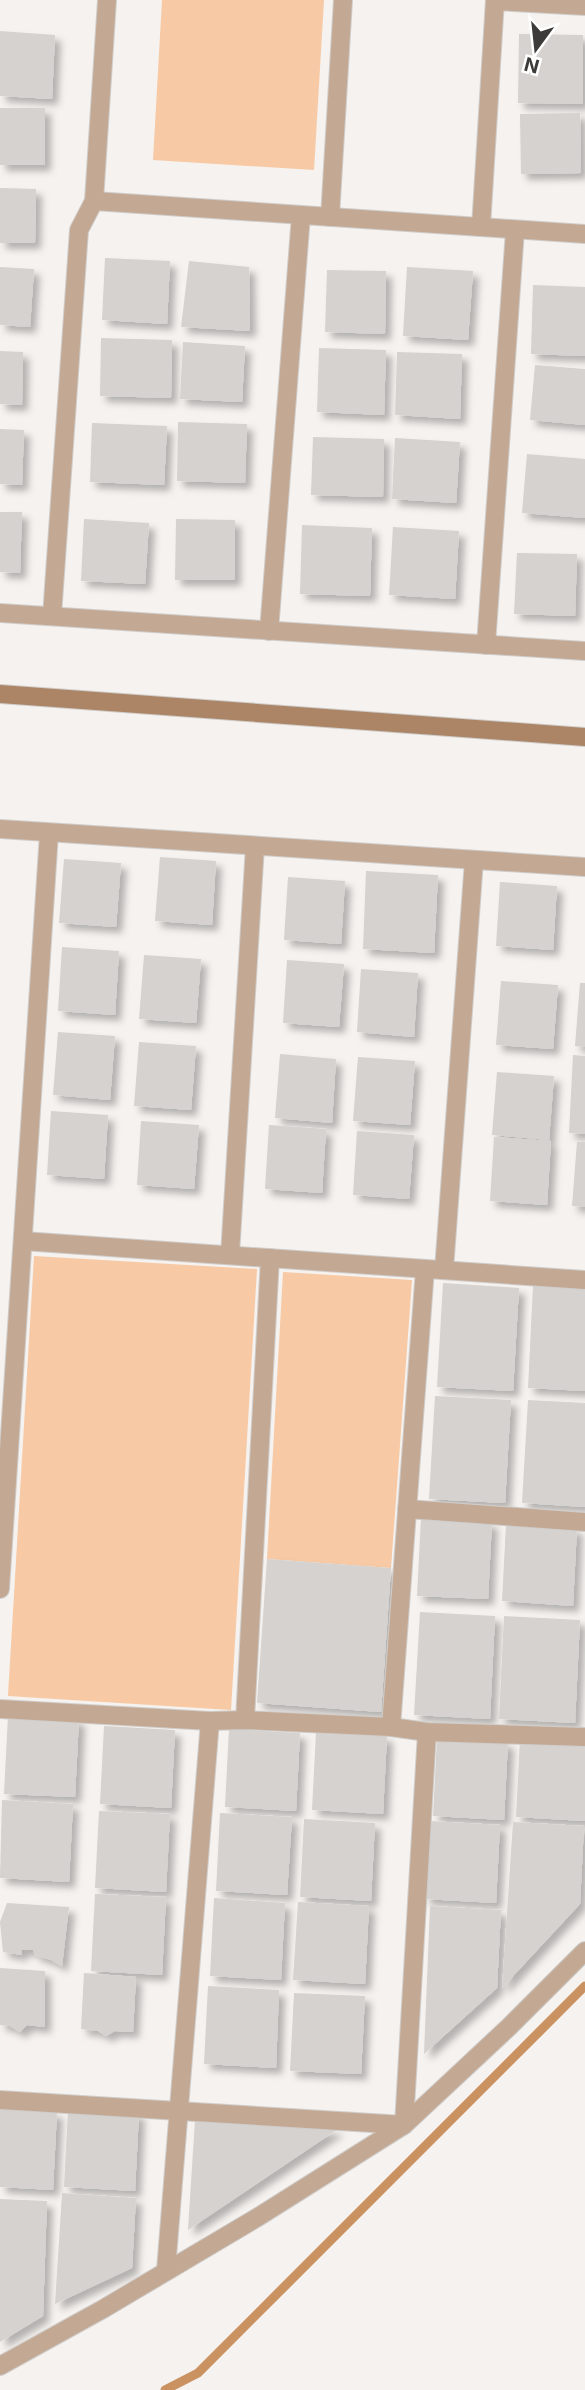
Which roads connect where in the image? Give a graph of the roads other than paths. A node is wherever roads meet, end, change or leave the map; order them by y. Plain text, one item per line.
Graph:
1 (107, 0) edge
2 (343, 0) edge
3 (495, 0) edge
4 (585, 6) edge
5 (94, 201) junction
6 (301, 215) junction
7 (330, 217) junction
8 (481, 227) junction
9 (515, 230) junction
10 (585, 234) edge
11 (0, 613) edge
12 (52, 616) junction
13 (269, 631) junction
14 (486, 645) junction
15 (585, 651) edge
16 (0, 694) edge
17 (585, 737) edge
18 (0, 830) edge
19 (49, 832) junction
20 (255, 846) junction
21 (474, 860) junction
22 (585, 867) edge
23 (23, 1241) junction
24 (230, 1255) junction
25 (270, 1258) junction
26 (425, 1269) junction
27 (444, 1270) junction
28 (585, 1280) edge
29 (5, 1442) edge
30 (4, 1482) edge
31 (407, 1509) junction
32 (585, 1521) edge
33 (0, 1590) edge
34 (0, 1709) edge
35 (245, 1720) junction
36 (210, 1721) junction
37 (391, 1727) junction
38 (427, 1732) junction
39 (585, 1737) edge
40 (585, 1951) edge
41 (0, 2100) edge
42 (179, 2111) junction
43 (404, 2125) junction
44 (166, 2270) junction
45 (0, 2366) edge

1 - 5 street
2 - 7 street
3 - 4 street
3 - 8 street
5 - 6 street
5 - 12 street
6 - 7 street
6 - 13 street
7 - 8 street
8 - 9 street
9 - 10 street
9 - 14 street
11 - 12 street
12 - 13 street
13 - 14 street
14 - 15 street
16 - 17 street
18 - 19 street
19 - 20 street
19 - 23 street
20 - 21 street
20 - 24 street
21 - 22 street
21 - 27 street
23 - 24 street
23 - 29 street
24 - 25 street
25 - 26 street
25 - 35 street
26 - 27 street
26 - 31 street
27 - 28 street
29 - 30 street
30 - 33 street
31 - 32 street
31 - 37 street
34 - 36 street
35 - 36 street
35 - 37 street
36 - 42 street
37 - 38 street
38 - 39 street
38 - 43 street
40 - 43 street
41 - 42 street
42 - 43 street
42 - 44 street
43 - 44 street
44 - 45 street

